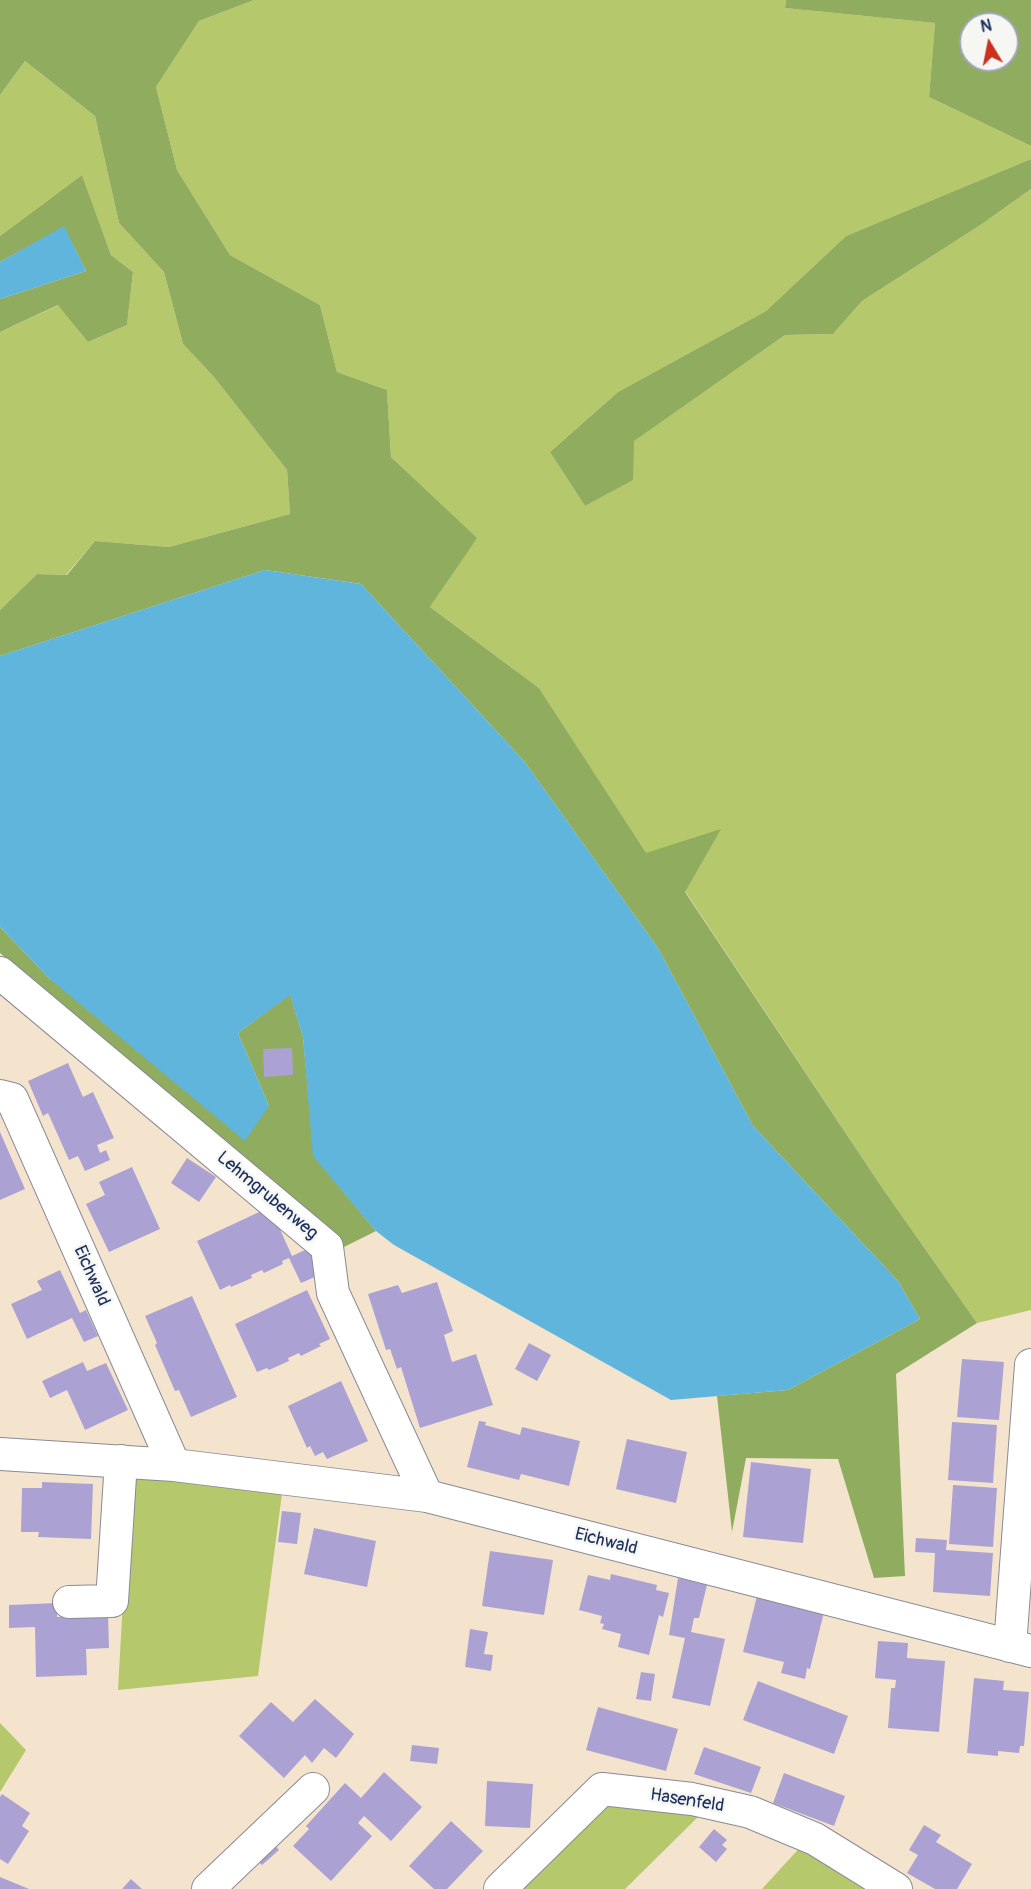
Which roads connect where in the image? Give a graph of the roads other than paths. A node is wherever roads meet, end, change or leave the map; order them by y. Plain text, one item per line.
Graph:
1 (0, 973) edge
2 (0, 1096) edge
3 (1031, 1365) edge
4 (0, 1454) edge
5 (121, 1461) junction
6 (174, 1465) junction
7 (427, 1496) junction
8 (69, 1602) dead end
9 (1021, 1648) edge
10 (313, 1790) dead end
11 (208, 1889) edge
12 (500, 1889) edge
13 (896, 1889) edge

1 - 7 street, Lehmgrubenweg
2 - 6 street, Eichwald
3 - 9 street
4 - 5 street, Eichwald
5 - 6 street, Eichwald
5 - 8 street
6 - 7 street, Eichwald
7 - 9 street, Eichwald
10 - 11 street
12 - 13 street, Hasenfeld

